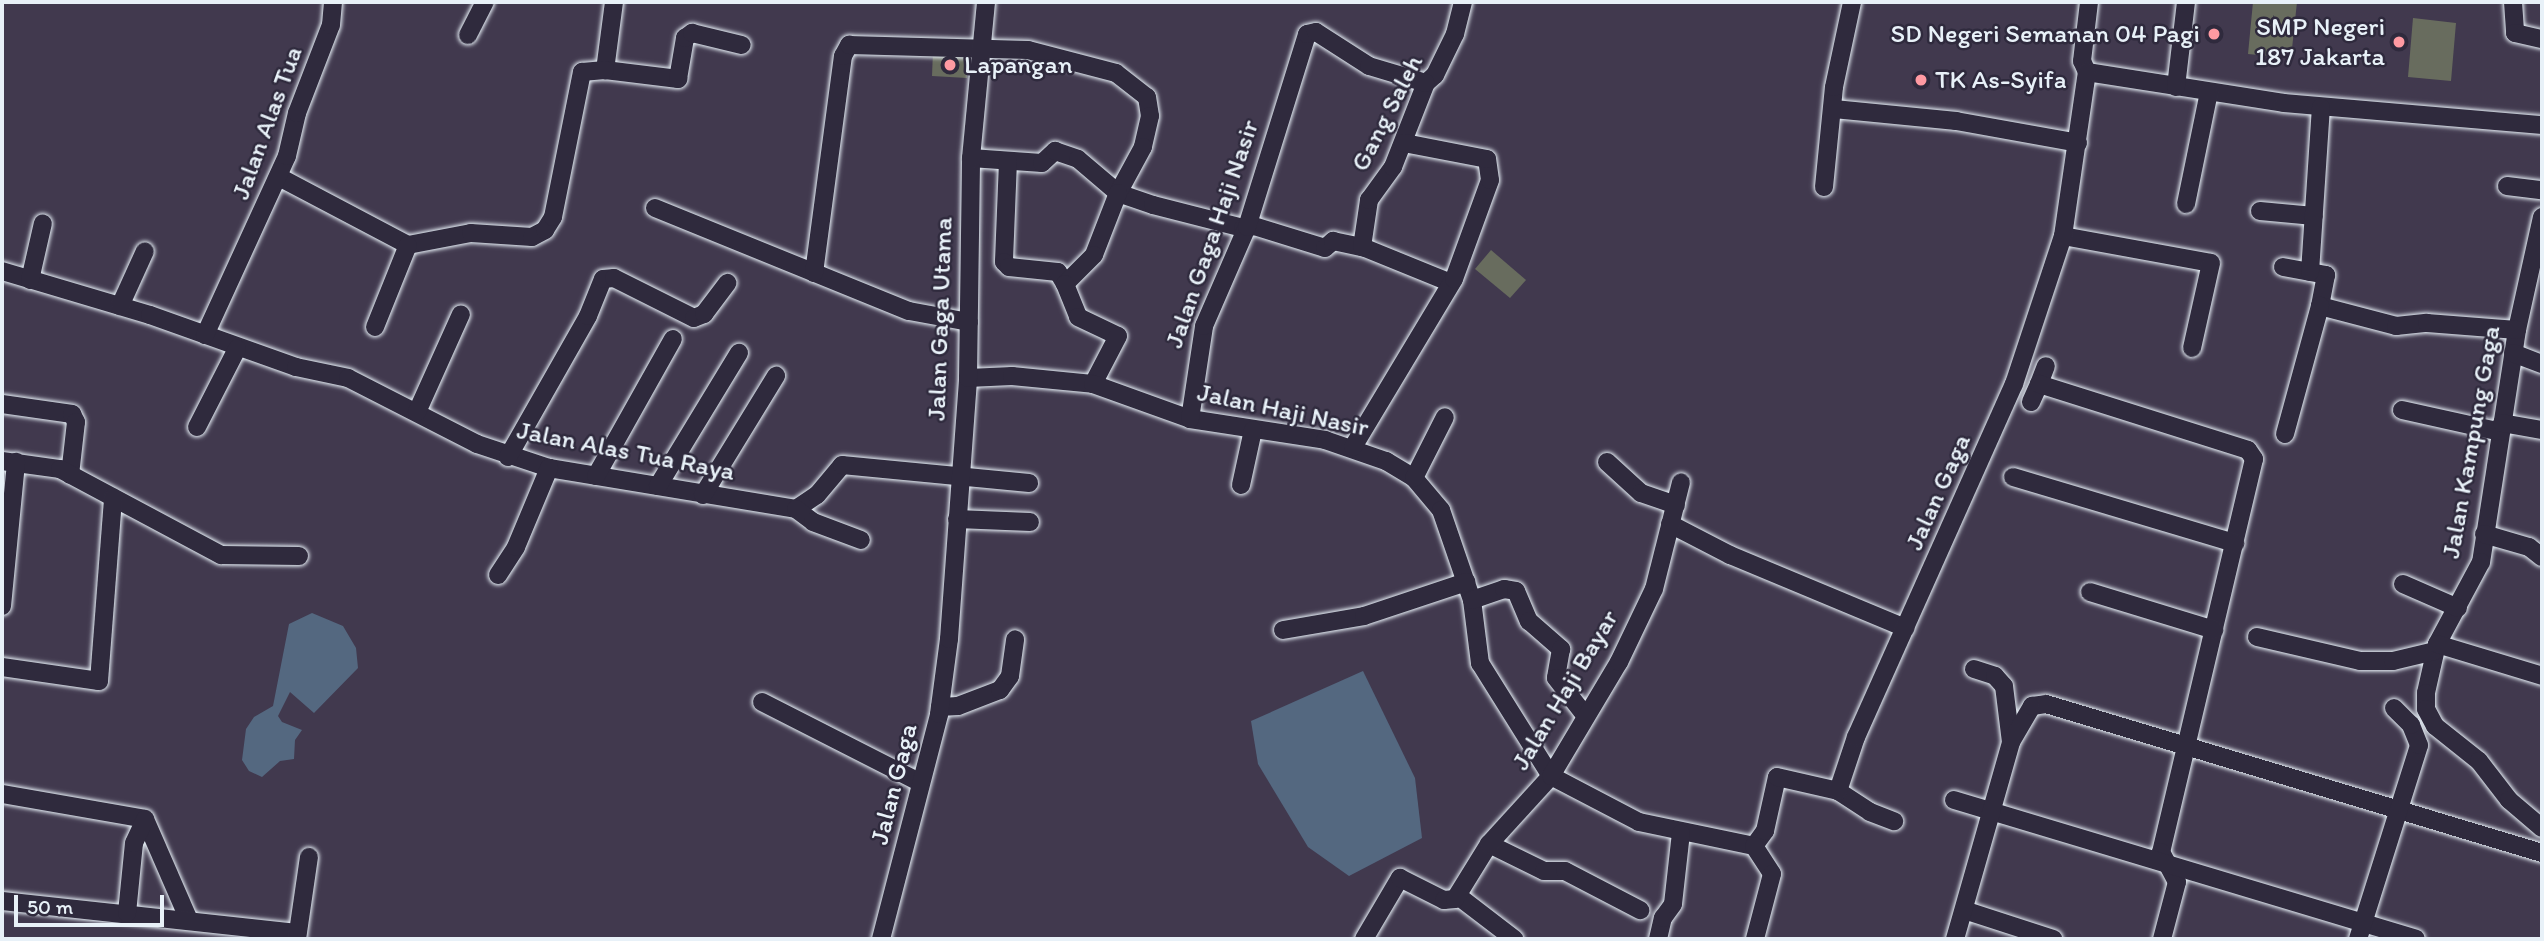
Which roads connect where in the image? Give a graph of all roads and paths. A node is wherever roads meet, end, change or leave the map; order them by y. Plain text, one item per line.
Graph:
1 (333, 2) edge
2 (485, 2) edge
3 (614, 2) edge
4 (986, 2) edge
5 (1463, 2) edge
6 (1852, 2) edge
7 (2089, 2) edge
8 (2186, 2) edge
9 (2513, 2) edge
10 (468, 35) dead end
11 (2542, 39) edge
12 (741, 45) dead end
13 (981, 48) junction
14 (605, 70) junction
15 (2087, 72) junction
16 (1426, 82) junction
17 (2176, 87) junction
18 (2209, 92) junction
19 (2321, 107) junction
20 (1834, 109) junction
21 (2542, 125) edge
22 (1404, 143) junction
23 (2078, 143) junction
24 (971, 159) junction
25 (1008, 161) junction
26 (279, 177) junction
27 (2507, 186) dead end
28 (1824, 187) dead end
29 (2542, 190) edge
30 (1118, 193) junction
31 (2186, 204) dead end
32 (655, 208) dead end
33 (2260, 211) dead end
34 (2314, 216) junction
35 (2542, 217) edge
36 (43, 223) dead end
37 (1247, 227) junction
38 (2063, 236) junction
39 (408, 245) junction
40 (1362, 247) junction
41 (145, 251) dead end
42 (2283, 267) dead end
43 (2536, 270) edge
44 (2, 271) edge
45 (2310, 272) junction
46 (814, 273) junction
47 (30, 280) junction
48 (727, 283) dead end
49 (1451, 283) junction
50 (1065, 284) junction
51 (120, 306) junction
52 (2320, 306) junction
53 (461, 314) dead end
54 (969, 322) junction
55 (375, 327) dead end
56 (2517, 330) junction
57 (205, 335) junction
58 (673, 339) dead end
59 (2192, 348) dead end
60 (237, 349) junction
61 (739, 353) dead end
62 (2513, 353) junction
63 (2542, 364) edge
64 (2046, 366) dead end
65 (776, 376) dead end
66 (968, 378) junction
67 (1093, 384) junction
68 (2039, 384) junction
69 (2031, 402) dead end
70 (2, 404) edge
71 (2402, 410) dead end
72 (417, 412) junction
73 (1446, 417) dead end
74 (1190, 419) junction
75 (197, 427) dead end
76 (2502, 427) junction
77 (1253, 430) junction
78 (2542, 430) edge
79 (2285, 434) dead end
80 (1353, 447) junction
81 (508, 457) junction
82 (9, 461) edge
83 (1607, 462) dead end
84 (549, 468) junction
85 (70, 475) junction
86 (596, 476) junction
87 (960, 477) junction
88 (2013, 477) dead end
89 (1414, 478) junction
90 (1681, 482) dead end
91 (1029, 483) dead end
92 (1241, 485) dead end
93 (657, 486) junction
94 (704, 495) junction
95 (113, 498) junction
96 (1676, 505) junction
97 (796, 509) junction
98 (957, 519) junction
99 (1030, 522) dead end
100 (1670, 524) junction
101 (2484, 534) junction
102 (861, 540) dead end
103 (2235, 543) junction
104 (299, 556) dead end
105 (2542, 557) edge
106 (498, 575) dead end
107 (2403, 584) dead end
108 (1469, 591) junction
109 (2090, 592) dead end
110 (2, 607) edge
111 (2458, 608) junction
112 (1905, 628) junction
113 (1283, 630) dead end
114 (2214, 630) junction
115 (2257, 637) dead end
116 (950, 639) joint
117 (1015, 639) dead end
118 (2436, 648) junction
119 (2, 667) edge
120 (1974, 669) dead end
121 (2542, 676) edge
122 (762, 702) dead end
123 (940, 707) junction
124 (2394, 708) dead end
125 (1584, 714) junction
126 (2011, 742) junction
127 (2186, 746) junction
128 (1551, 776) junction
129 (921, 783) junction
130 (1838, 791) junction
131 (2, 794) edge
132 (1954, 800) dead end
133 (2400, 810) junction
134 (1991, 811) junction
135 (145, 819) junction
136 (1894, 821) dead end
137 (2542, 828) edge
138 (1681, 833) junction
139 (1489, 844) junction
140 (1754, 846) junction
141 (2542, 853) edge
142 (309, 857) dead end
143 (2169, 868) junction
144 (1458, 896) junction
145 (2, 901) edge
146 (1640, 910) dead end
147 (1964, 910) junction
148 (127, 914) junction
149 (189, 920) junction
150 (2360, 931) edge
151 (297, 936) edge
152 (881, 939) edge
153 (1364, 939) edge
154 (1514, 939) edge
155 (1658, 939) edge
156 (1755, 939) edge
157 (1955, 939) edge
158 (2053, 939) edge
159 (2162, 939) edge
160 (2416, 939) edge

1 - 26 street, Jalan Alas Tua
2 - 10 street
3 - 14 street
4 - 13 street, Jalan Gaga Utama
5 - 16 street, Gang Saleh
6 - 20 street
7 - 15 street, Jalan Gaga
8 - 17 street
9 - 11 street
12 - 14 street
13 - 24 street, Jalan Gaga Utama
13 - 30 street
13 - 46 street
14 - 39 street
15 - 17 street
15 - 23 street, Jalan Gaga
16 - 22 street, Gang Saleh
16 - 37 street, Jalan Gaga Haji Nasir
17 - 18 street
18 - 19 street
18 - 31 street
19 - 21 street
19 - 34 street
20 - 23 street
20 - 28 street
22 - 40 street, Gang Saleh
22 - 49 street
23 - 38 street, Jalan Gaga
24 - 25 street
24 - 54 street, Jalan Gaga Utama
25 - 30 street
25 - 50 street
26 - 39 street
26 - 57 street, Jalan Alas Tua
27 - 29 street
30 - 37 street
30 - 50 street
32 - 46 street
33 - 34 street
34 - 45 street
35 - 43 street, Jalan Kampung Gaga
36 - 47 street
37 - 40 street
37 - 74 street, Jalan Gaga Haji Nasir
38 - 59 street
38 - 112 street, Jalan Gaga
39 - 55 street
40 - 49 street
41 - 51 street
42 - 45 street
43 - 56 street, Jalan Kampung Gaga
44 - 47 street, Jalan Alas Tua Raya
45 - 52 street
46 - 54 street
47 - 51 street, Jalan Alas Tua Raya
48 - 81 street
49 - 80 street
50 - 67 street
51 - 57 street, Jalan Alas Tua Raya
52 - 56 street
52 - 79 street
53 - 72 street
54 - 66 street, Jalan Gaga Utama
56 - 62 street, Jalan Kampung Gaga
57 - 60 street, Jalan Alas Tua Raya
58 - 86 street
60 - 72 street, Jalan Alas Tua Raya
60 - 75 street
61 - 93 street
62 - 63 street
62 - 76 street, Jalan Kampung Gaga
64 - 68 street
65 - 94 street
66 - 67 street, Jalan Haji Nasir
66 - 87 street, Jalan Gaga Utama
67 - 74 street, Jalan Haji Nasir
68 - 69 street
68 - 103 street
70 - 85 street
71 - 76 street
72 - 81 street, Jalan Alas Tua Raya
73 - 89 street
74 - 77 street, Jalan Haji Nasir
76 - 78 street
76 - 101 street, Jalan Kampung Gaga
77 - 80 street, Jalan Haji Nasir
77 - 92 street
80 - 89 street, Jalan Haji Nasir
81 - 84 street, Jalan Alas Tua Raya
82 - 85 street
82 - 110 street
83 - 96 street
84 - 86 street, Jalan Alas Tua Raya
84 - 106 street
85 - 95 street
86 - 93 street, Jalan Alas Tua Raya
87 - 91 street
87 - 97 street
87 - 98 street, Jalan Gaga Utama
88 - 103 street
89 - 108 street, Jalan Haji Nasir
90 - 96 street, Jalan Haji Bayar
93 - 94 street, Jalan Alas Tua Raya
94 - 97 street, Jalan Alas Tua Raya
95 - 104 street
95 - 119 street
96 - 100 street, Jalan Haji Bayar
97 - 102 street
98 - 99 street
98 - 116 street, Jalan Gaga Utama
100 - 112 street
100 - 125 street, Jalan Haji Bayar
101 - 105 street
101 - 111 street, Jalan Kampung Gaga
103 - 114 street
107 - 111 street
108 - 113 street
108 - 125 street
108 - 128 street, Jalan Haji Nasir
109 - 114 street
111 - 118 street, Jalan Kampung Gaga
112 - 130 street, Jalan Gaga
114 - 127 street
115 - 118 street
116 - 123 street, Jalan Gaga
117 - 123 street
118 - 121 street
118 - 137 street, Jalan Kampung Gaga
120 - 126 street
122 - 129 street
123 - 129 street, Jalan Gaga
124 - 133 street
125 - 128 street, Jalan Haji Bayar
126 - 127 street
126 - 134 street
127 - 133 street
127 - 143 street
128 - 138 street
128 - 139 street, Jalan Haji Bayar
129 - 152 street, Jalan Gaga
130 - 136 street
130 - 140 street
131 - 135 street
132 - 134 street
133 - 141 street
133 - 150 street
134 - 143 street
134 - 147 street
135 - 148 street
135 - 149 street
138 - 140 street
138 - 155 street
139 - 144 street, Jalan Haji Bayar
139 - 146 street
140 - 156 street
142 - 151 street
143 - 150 street
143 - 159 street
144 - 153 street
144 - 154 street
145 - 148 street
147 - 157 street
147 - 158 street
148 - 149 street
149 - 151 street
150 - 160 street

